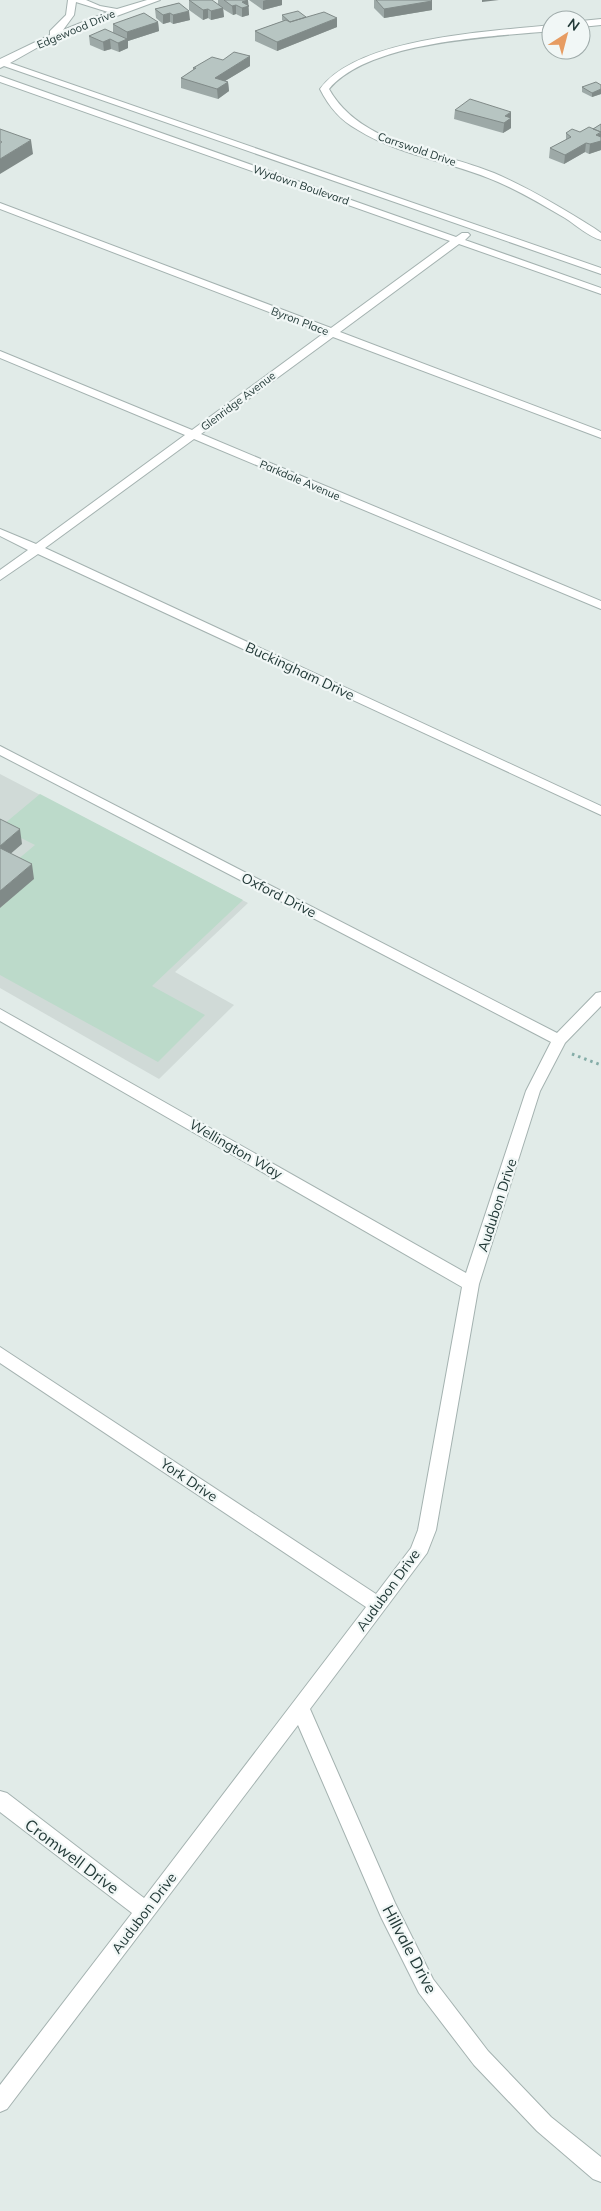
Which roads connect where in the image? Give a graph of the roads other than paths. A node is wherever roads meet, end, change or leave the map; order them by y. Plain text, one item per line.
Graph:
1 (72, 0) edge
2 (79, 0) edge
3 (156, 0) edge
4 (118, 11) junction
5 (541, 29) edge
6 (46, 39) junction
7 (1, 64) edge
8 (0, 80) edge
9 (0, 206) edge
10 (476, 226) junction
11 (601, 236) edge
12 (459, 240) junction
13 (601, 271) edge
14 (600, 290) edge
15 (330, 332) junction
16 (0, 354) edge
17 (192, 435) junction
18 (601, 436) edge
19 (0, 532) edge
20 (36, 549) junction
21 (0, 576) edge
22 (601, 605) edge
23 (0, 750) edge
24 (601, 811) edge
25 (601, 997) edge
26 (0, 1014) edge
27 (557, 1044) junction
28 (471, 1284) junction
29 (0, 1354) edge
30 (378, 1605) junction
31 (300, 1707) junction
32 (0, 1800) edge
33 (145, 1911) junction
34 (0, 2102) edge
35 (601, 2170) edge

1 - 6 street
2 - 4 street
3 - 4 street, Edgewood Drive
4 - 6 street, Edgewood Drive
5 - 11 street, Carrswold Drive
6 - 7 street, Edgewood Drive
7 - 10 street, Wydown Boulevard
8 - 12 street, Wydown Boulevard
9 - 15 street, Byron Place
10 - 12 street, Glenridge Avenue
10 - 13 street, Wydown Boulevard
12 - 14 street, Wydown Boulevard
12 - 15 street, Glenridge Avenue
15 - 17 street, Glenridge Avenue
15 - 18 street, Byron Place
16 - 17 street, Parkdale Avenue
17 - 20 street, Glenridge Avenue
17 - 22 street, Parkdale Avenue
19 - 20 street, Buckingham Drive
20 - 21 street, Glenridge Avenue
20 - 24 street, Buckingham Drive
23 - 27 street, Oxford Drive
25 - 27 street, Audubon Drive
26 - 28 street, Wellington Way
27 - 28 street, Audubon Drive
28 - 30 street, Audubon Drive
29 - 30 street, York Drive
30 - 31 street, Audubon Drive
31 - 33 street, Audubon Drive
31 - 35 street, Hillvale Drive
32 - 33 street, Cromwell Drive
33 - 34 street, Audubon Drive

